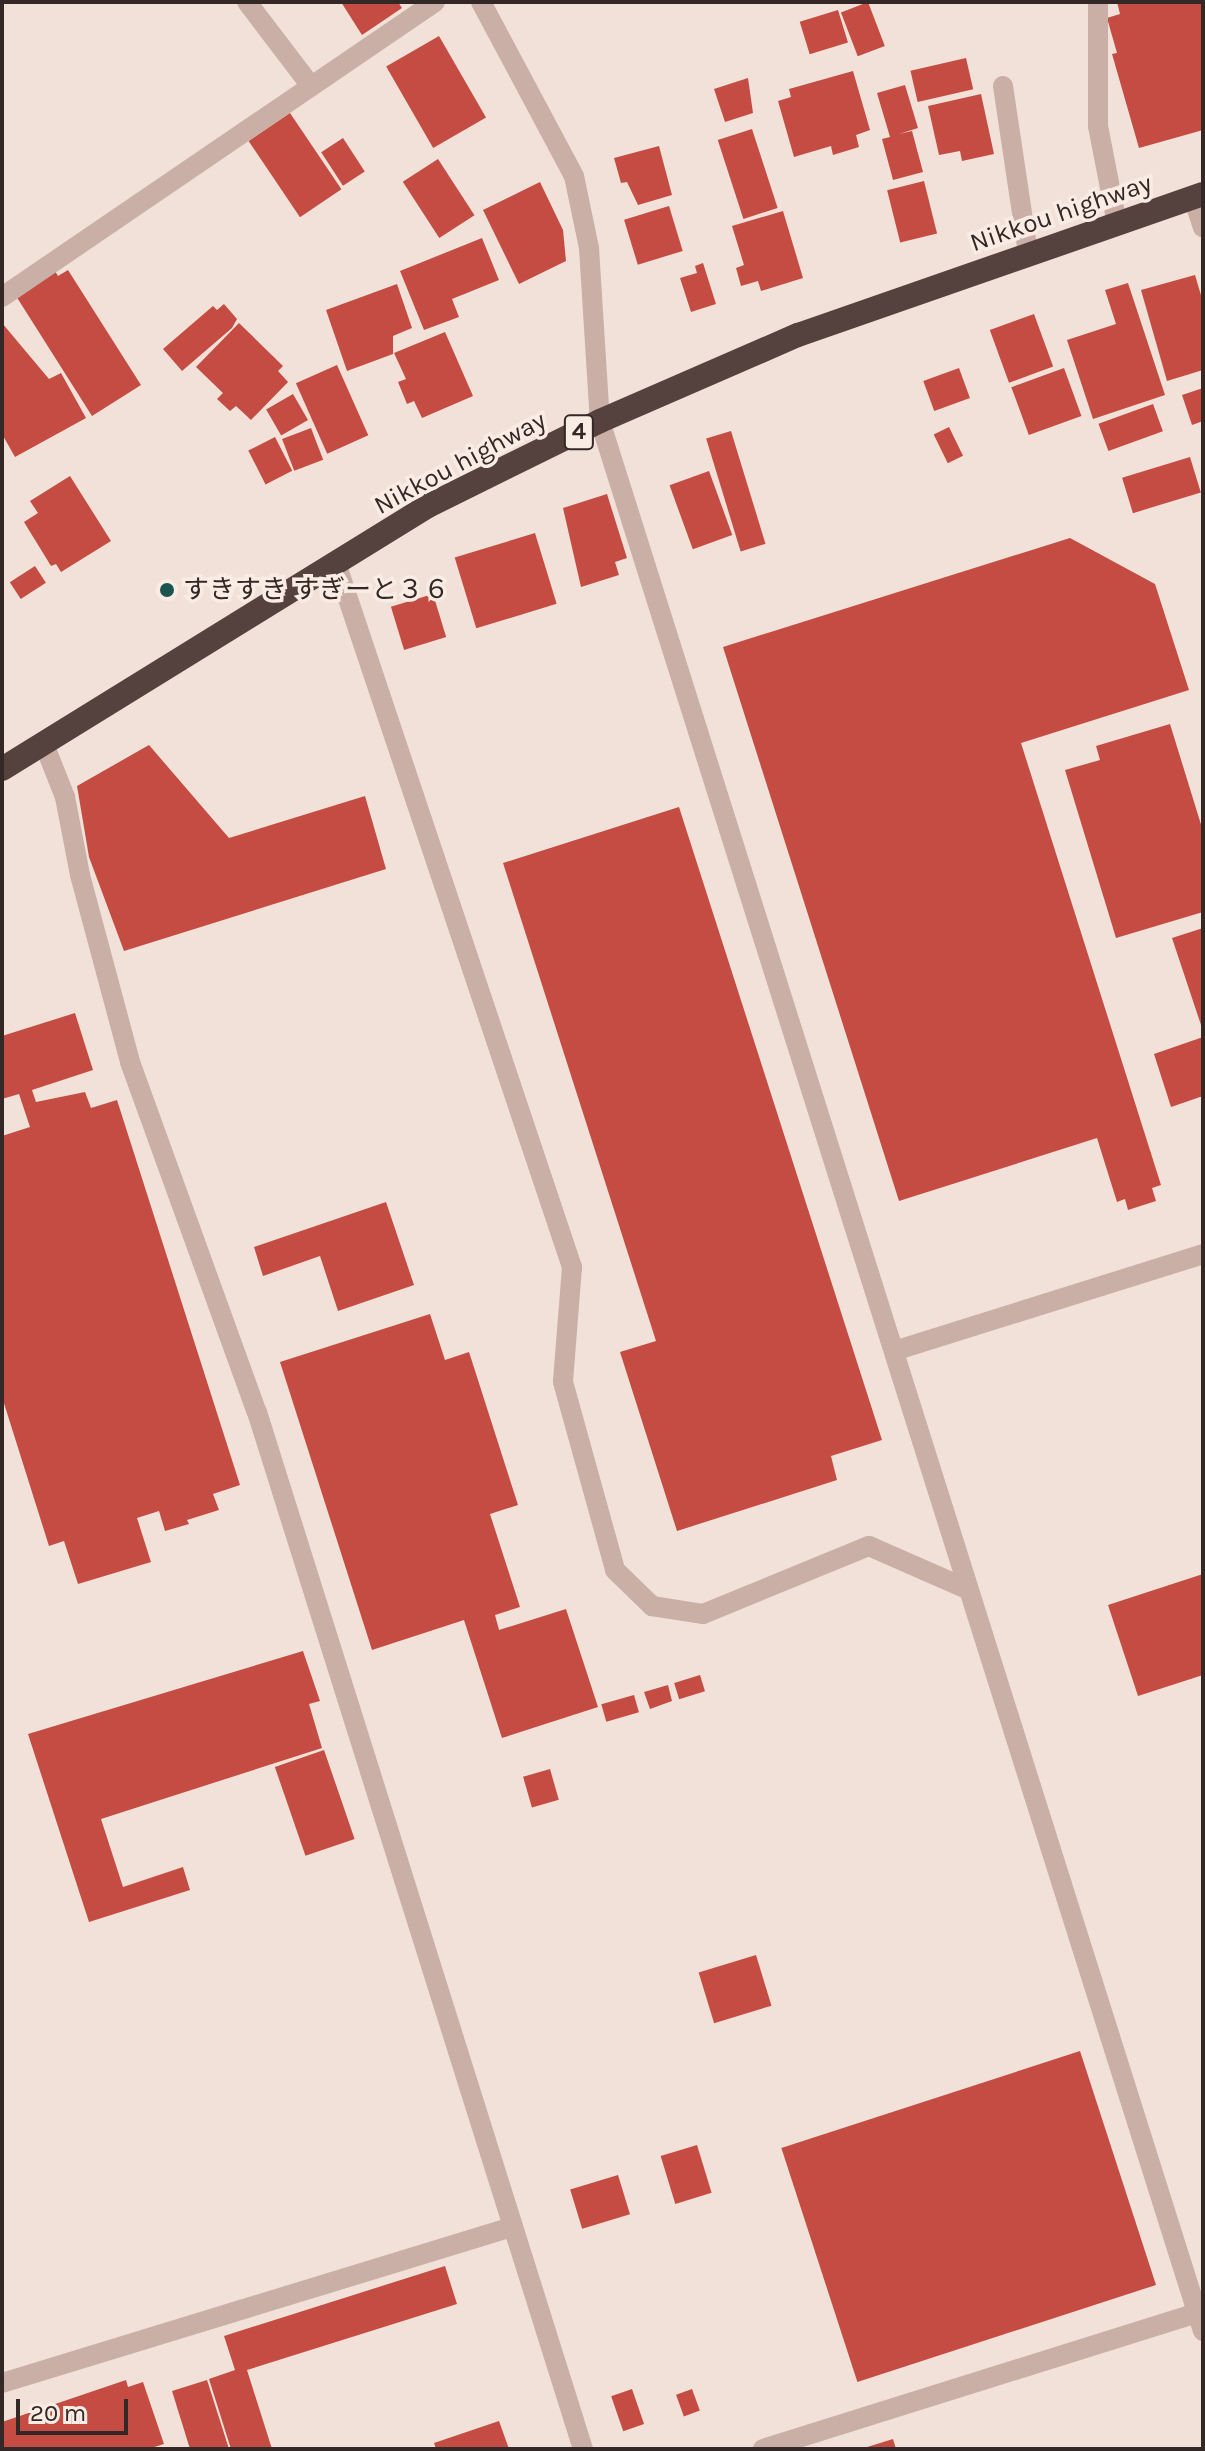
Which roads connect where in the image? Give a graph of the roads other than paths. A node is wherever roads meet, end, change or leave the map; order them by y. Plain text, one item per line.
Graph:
1 (247, 2) edge
2 (435, 2) edge
3 (481, 2) edge
4 (1098, 2) edge
5 (311, 86) junction
6 (1003, 86) dead end
7 (1198, 195) edge
8 (1117, 224) junction
9 (1203, 227) edge
10 (1028, 254) junction
11 (2, 297) edge
12 (600, 421) junction
13 (336, 563) junction
14 (44, 744) junction
15 (2, 769) edge
16 (1203, 1254) edge
17 (894, 1351) junction
18 (967, 1589) junction
19 (512, 2227) junction
20 (1201, 2319) edge
21 (2, 2383) edge
22 (583, 2449) edge
23 (763, 2449) edge

1 - 5 street
2 - 5 street
3 - 12 street
4 - 8 street
5 - 11 street
6 - 10 street
7 - 8 highway, Nikkou highway / 4
7 - 9 street
8 - 10 highway, Nikkou highway / 4
10 - 12 highway, Nikkou highway / 4
12 - 13 highway, Nikkou highway / 4
12 - 17 street
13 - 14 highway, Nikkou highway / 4
13 - 18 street
14 - 15 highway, Nikkou highway / 4
14 - 19 street
16 - 17 street
17 - 18 street
18 - 20 street
19 - 21 street
19 - 22 street
20 - 23 street

